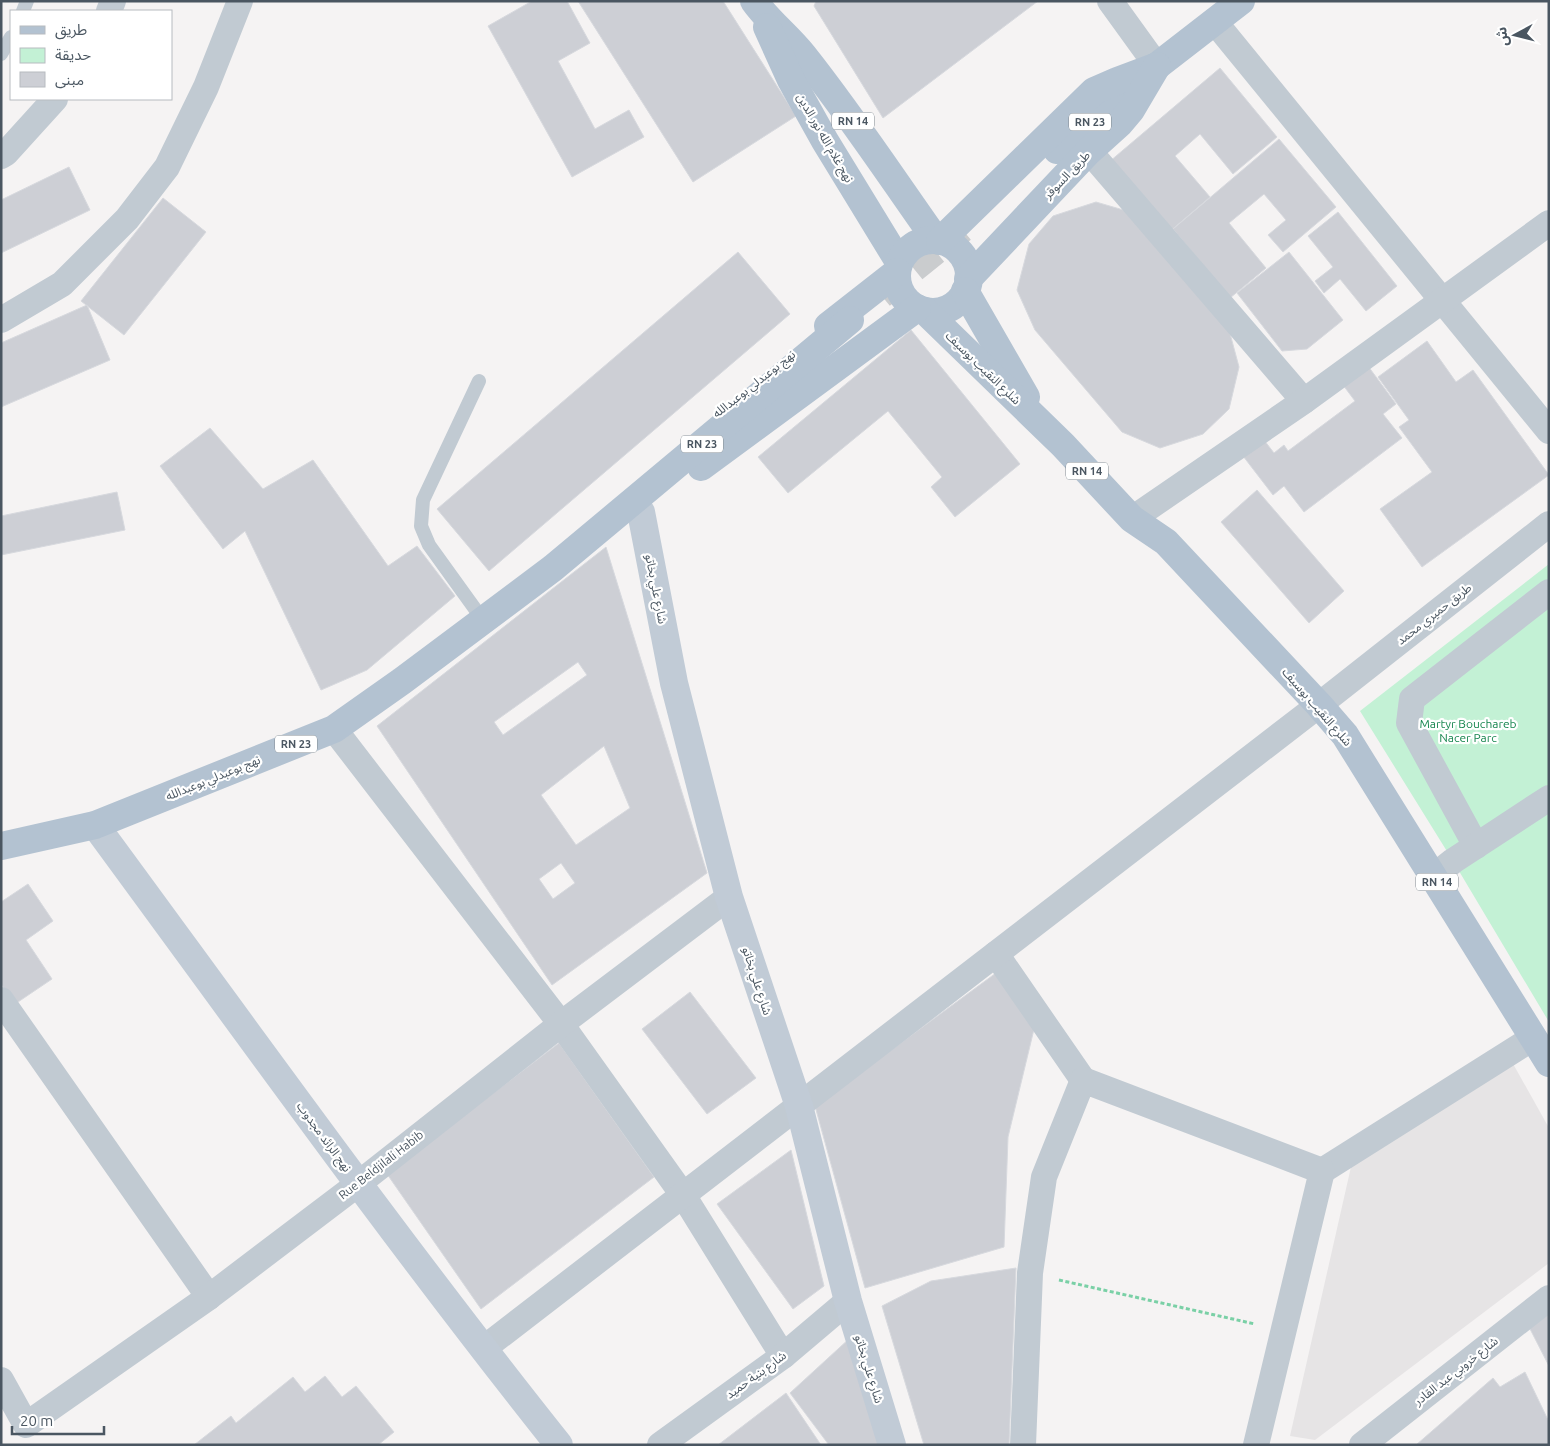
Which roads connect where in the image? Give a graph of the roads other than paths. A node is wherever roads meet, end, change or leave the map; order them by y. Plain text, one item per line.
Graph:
1 (240, 1) edge
2 (1110, 1) edge
3 (1240, 1) edge
4 (759, 4) edge
5 (1214, 21) junction
6 (10, 40) edge
7 (1, 54) edge
8 (1158, 66) junction
9 (54, 100) edge
10 (1089, 151) junction
11 (1, 156) edge
12 (1023, 179) dead end
13 (1549, 223) edge
14 (938, 240) junction
15 (898, 267) junction
16 (967, 285) junction
17 (1443, 301) junction
18 (921, 309) junction
19 (1, 320) edge
20 (850, 320) dead end
21 (479, 381) dead end
22 (1304, 401) junction
23 (1042, 425) junction
24 (1549, 431) edge
25 (641, 512) junction
26 (1132, 519) junction
27 (1549, 524) edge
28 (554, 568) junction
29 (1549, 592) edge
30 (483, 620) junction
31 (1319, 705) junction
32 (334, 729) junction
33 (1549, 798) edge
34 (95, 825) junction
35 (1, 846) edge
36 (1476, 846) junction
37 (1433, 877) junction
38 (729, 897) junction
39 (996, 954) junction
40 (1, 1000) edge
41 (561, 1024) junction
42 (1533, 1038) junction
43 (1549, 1063) edge
44 (1083, 1080) junction
45 (798, 1106) junction
46 (1322, 1171) junction
47 (358, 1184) junction
48 (682, 1195) junction
49 (209, 1297) junction
50 (1549, 1298) edge
51 (848, 1301) junction
52 (483, 1349) junction
53 (783, 1356) junction
54 (1, 1380) edge
55 (560, 1445) edge
56 (660, 1445) edge
57 (892, 1445) edge
58 (1023, 1445) edge
59 (1256, 1445) edge
60 (1362, 1445) edge

1 - 19 street
2 - 8 street
3 - 5 main road, طريق السوقر / RN 23
4 - 14 main road, نهج غلام الله نور الدين / RN 14
4 - 15 main road, نهج غلام الله نور الدين / RN 14
5 - 8 main road, طريق السوقر / RN 23
5 - 17 street
6 - 7 lane
8 - 10 main road, طريق السوقر
8 - 12 main road, طريق السوقر / RN 23
8 - 14 main road, طريق السوقر
9 - 11 street
10 - 16 main road, طريق السوقر
10 - 22 street
13 - 17 street
14 - 15 main road
14 - 16 main road
15 - 18 main road
15 - 28 main road, نهج بوعبدلي بوعبدالله
16 - 18 main road
16 - 23 main road, شلرع النقيب بوسيف / RN 14
17 - 22 street
17 - 24 street
18 - 23 main road, شلرع النقيب بوسيف / RN 14
18 - 25 main road, نهج بوعبدلي بوعبدالله
20 - 28 main road, نهج بوعبدلي بوعبدالله / RN 23
21 - 30 lane
22 - 26 street
23 - 26 main road, شلرع النقيب بوسيف / RN 14
25 - 28 main road, نهج بوعبدلي بوعبدالله
25 - 38 street, شارع علي بخاتو
26 - 31 main road, شلرع النقيب بوسيف / RN 14
27 - 31 street, طريق حميري محمد
28 - 30 main road, نهج بوعبدلي بوعبدالله / RN 23
29 - 36 street
30 - 32 main road, نهج بوعبدلي بوعبدالله / RN 23
31 - 37 main road, شلرع النقيب بوسيف / RN 14
31 - 39 street, طريق حميري محمد
32 - 34 main road, نهج بوعبدلي بوعبدالله / RN 23
32 - 41 street
33 - 36 street
34 - 35 main road, نهج بوعبدلي بوعبدالله / RN 23
34 - 47 street, نهج الرائد مجدوب
36 - 37 street
37 - 42 main road, شلرع النقيب بوسيف / RN 14
38 - 41 street, Rue Beldjilali Habib
38 - 45 street, شارع علي بخاتو
39 - 44 street
39 - 45 street, طريق حميري محمد
40 - 49 street
41 - 47 street, Rue Beldjilali Habib
41 - 48 street
42 - 43 main road, شلرع النقيب بوسيف / RN 14
42 - 46 street
44 - 46 street
44 - 58 street
45 - 48 street, طريق حميري محمد
45 - 51 street, شارع علي بخاتو
46 - 59 street
47 - 49 street, Rue Beldjilali Habib
47 - 52 street, نهج الرائد مجدوب
48 - 52 street, طريق حميري محمد
48 - 53 street
49 - 54 street, Rue Beldjilali Habib
50 - 60 street, شارع خروبي عبد القادر
51 - 53 street, شارع بنية حميد
51 - 57 street, شارع علي بخاتو
52 - 55 street, نهج الرائد مجدوب
53 - 56 street, شارع بنية حميد

